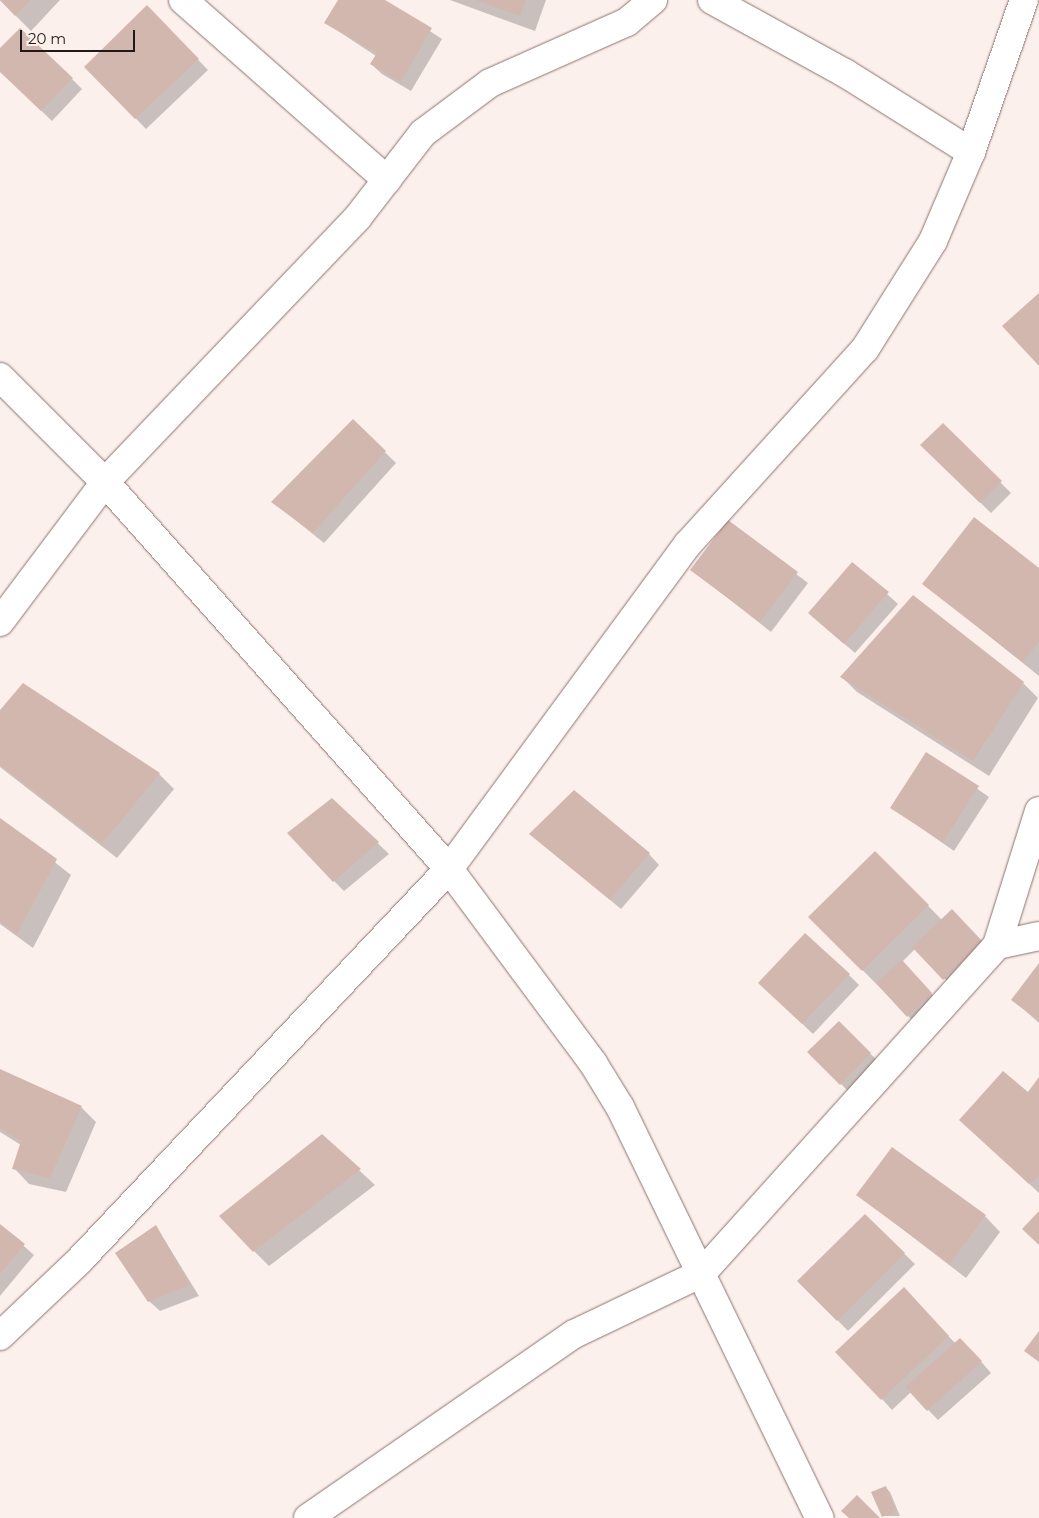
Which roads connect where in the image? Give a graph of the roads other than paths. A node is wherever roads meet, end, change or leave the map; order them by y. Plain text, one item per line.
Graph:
1 (183, 0) edge
2 (652, 0) edge
3 (712, 0) edge
4 (1024, 0) edge
5 (972, 152) junction
6 (387, 180) junction
7 (0, 377) edge
8 (105, 482) junction
9 (0, 622) edge
10 (1039, 811) edge
11 (449, 869) junction
12 (1039, 936) edge
13 (997, 945) junction
14 (702, 1273) junction
15 (0, 1336) edge
16 (308, 1518) edge
17 (820, 1518) edge

1 - 6 street
2 - 6 street
3 - 5 street
4 - 5 street
5 - 11 street
6 - 8 street
7 - 8 street
8 - 9 street
8 - 11 street
10 - 13 street
11 - 14 street
11 - 15 street
12 - 13 street
13 - 14 street
14 - 16 street
14 - 17 street

